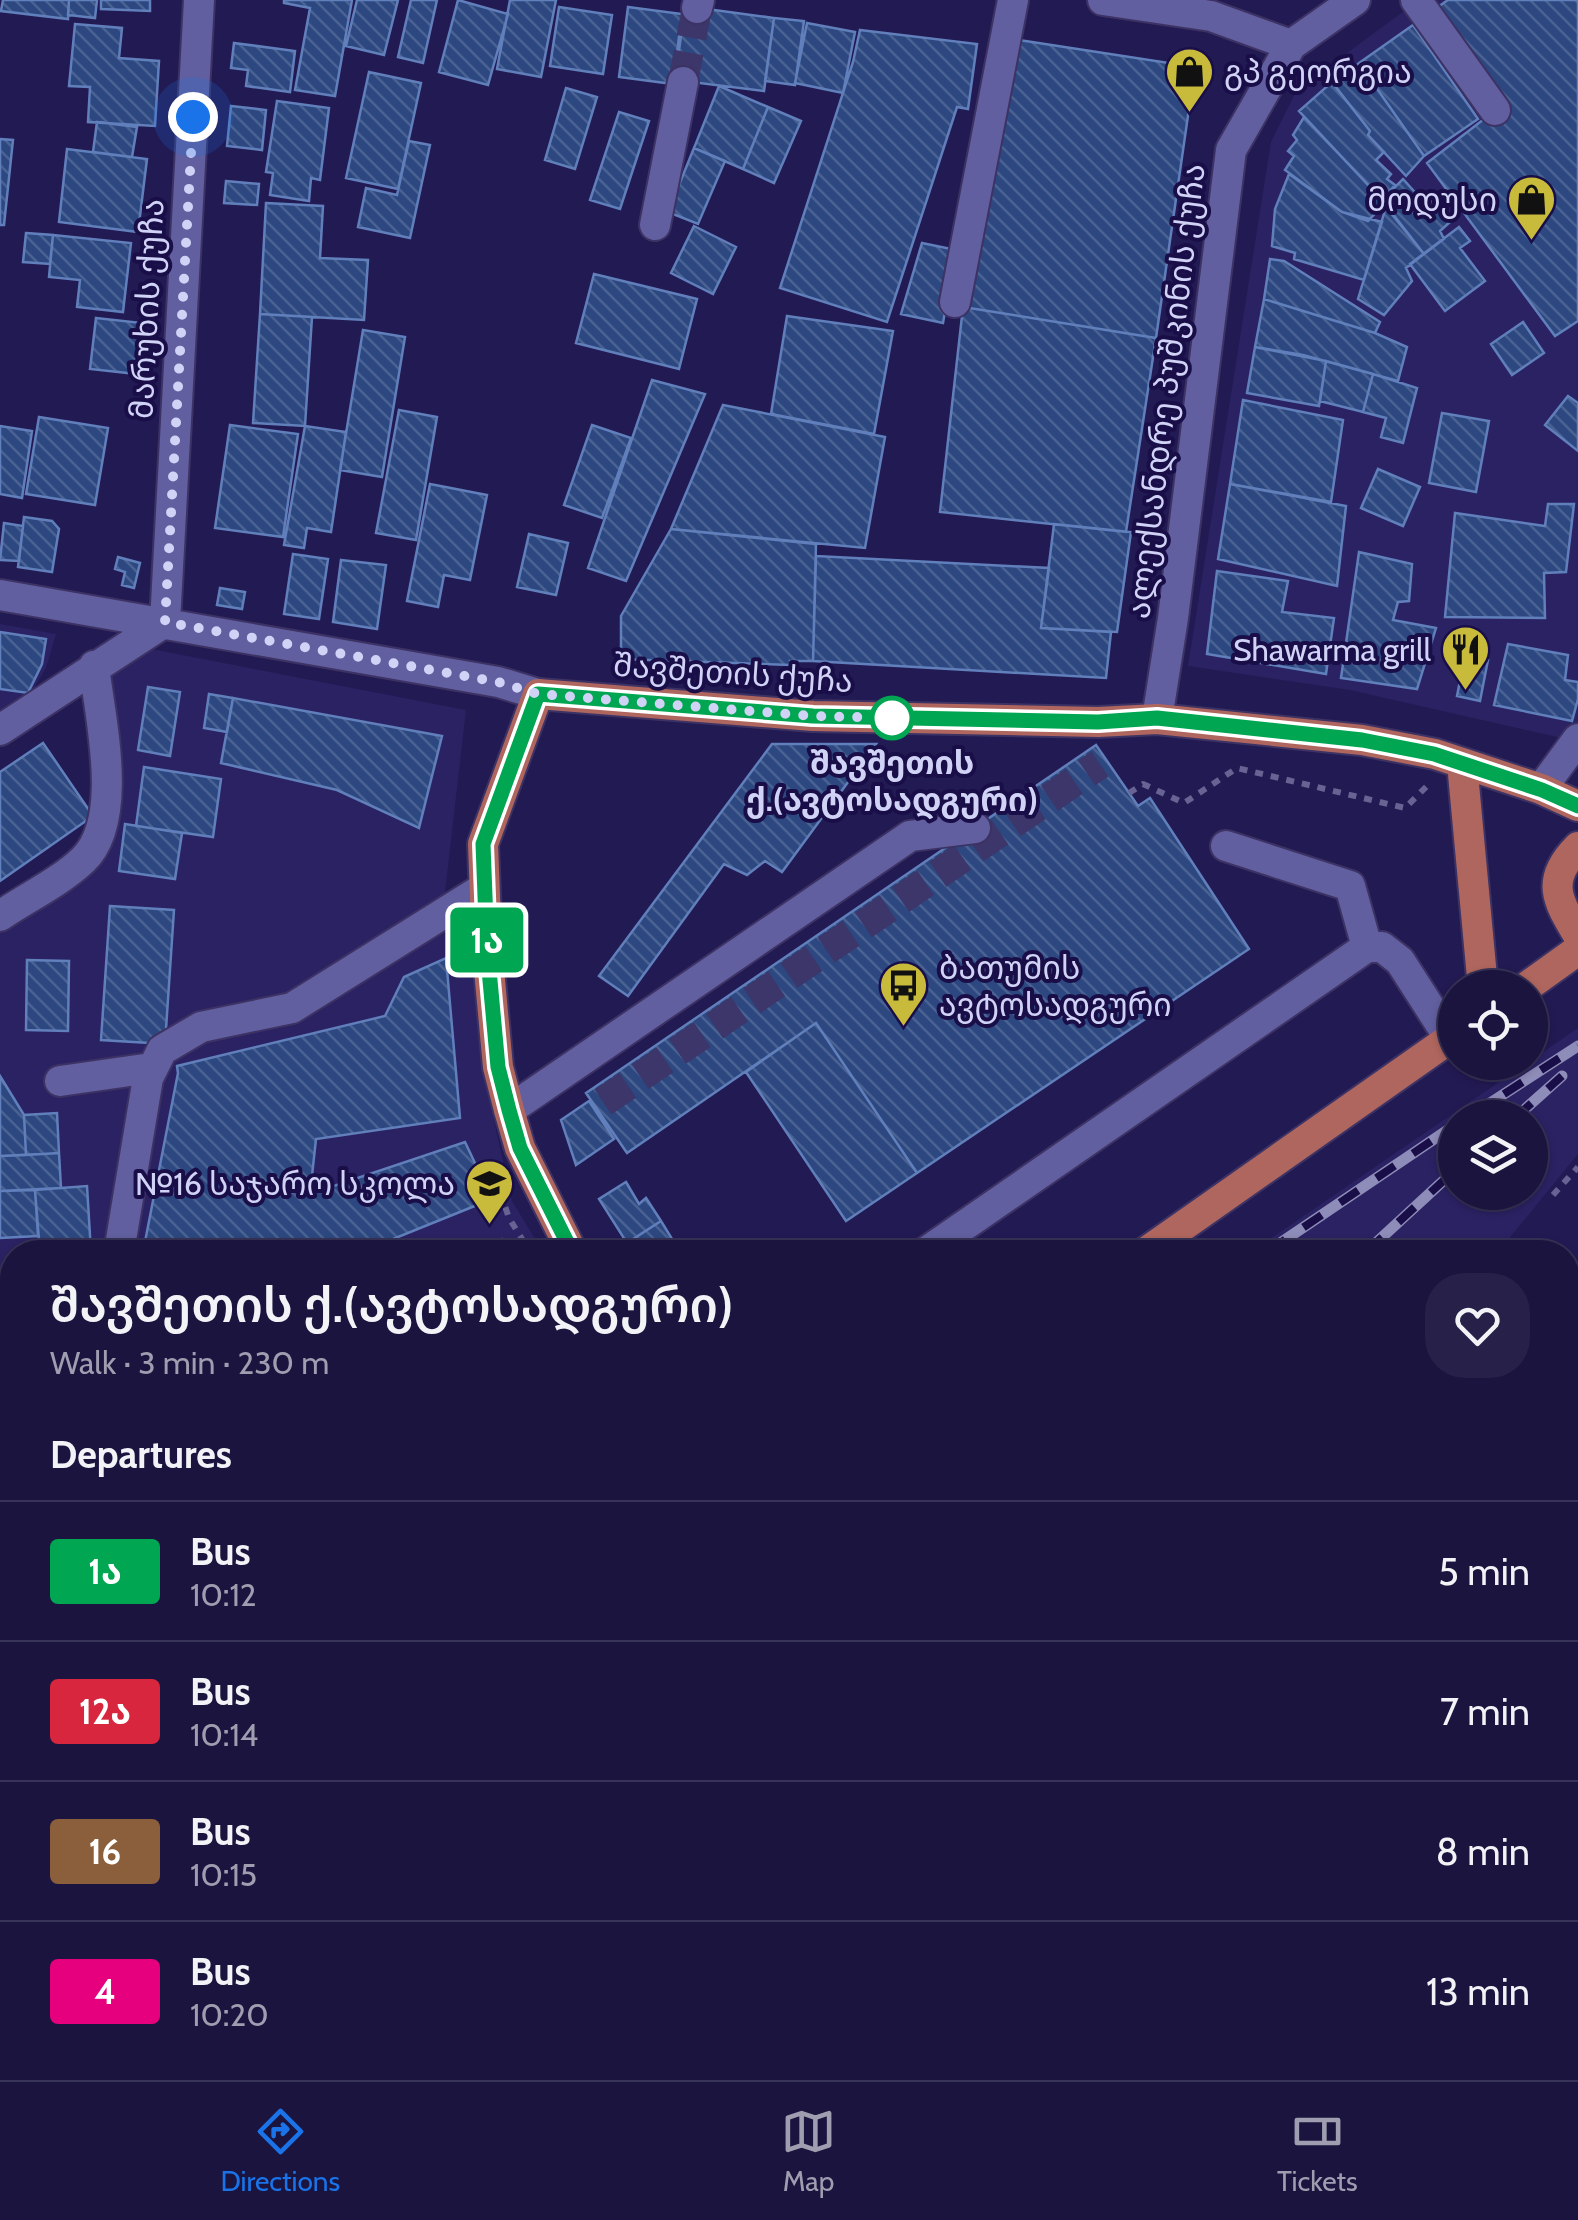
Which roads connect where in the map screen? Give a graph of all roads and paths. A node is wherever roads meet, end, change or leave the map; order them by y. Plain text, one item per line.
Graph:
1 (199, 0) edge
2 (1014, 0) edge
3 (1103, 0) edge
4 (1355, 0) edge
5 (1416, 0) edge
6 (1291, 45) junction
7 (683, 82) tunnel mouth
8 (1495, 110) dead end
9 (655, 225) dead end
10 (954, 302) dead end
11 (0, 595) edge
12 (165, 622) junction
13 (94, 666) junction
14 (538, 694) junction
15 (1157, 718) junction
16 (0, 730) edge
17 (1578, 739) edge
18 (1462, 763) junction
19 (1429, 783) dead end
20 (1542, 790) junction
21 (1129, 793) dead end
22 (1578, 806) edge
23 (975, 828) dead end
24 (1226, 846) dead end
25 (1578, 847) edge
26 (484, 888) junction
27 (0, 916) edge
28 (1578, 935) edge
29 (1367, 947) junction
30 (1578, 950) edge
31 (1481, 970) edge
32 (1548, 972) edge
33 (1438, 1017) edge
34 (1438, 1047) edge
35 (151, 1068) junction
36 (60, 1080) dead end
37 (509, 1110) junction
38 (1578, 1167) edge
39 (1553, 1195) dead end
40 (121, 1240) edge
41 (566, 1240) edge
42 (943, 1240) edge
43 (1163, 1240) edge

1 - 12 street, მარუხის ქუჩა
2 - 10 street
3 - 6 street
4 - 6 street, ალექსანდრე პუშკინის ქუჩა
5 - 8 street
6 - 15 street, ალექსანდრე პუშკინის ქუჩა
7 - 9 street
11 - 12 street, შავშეთის ქუჩა
12 - 13 street
12 - 14 street, შავშეთის ქუჩა
13 - 16 street
13 - 27 street
14 - 15 main road, შავშეთის ქუჩა
14 - 26 main road
15 - 18 main road, შავშეთის ქუჩა
17 - 20 street
18 - 20 main road, შავშეთის ქუჩა
18 - 31 main road
19 - 21 path
20 - 22 main road, შავშეთის ქუჩა
23 - 37 street
24 - 29 street
25 - 28 main road
26 - 35 street
26 - 37 main road
29 - 33 street
29 - 42 street
30 - 32 main road
34 - 43 main road
35 - 36 street
35 - 40 street
37 - 41 main road
38 - 39 path

